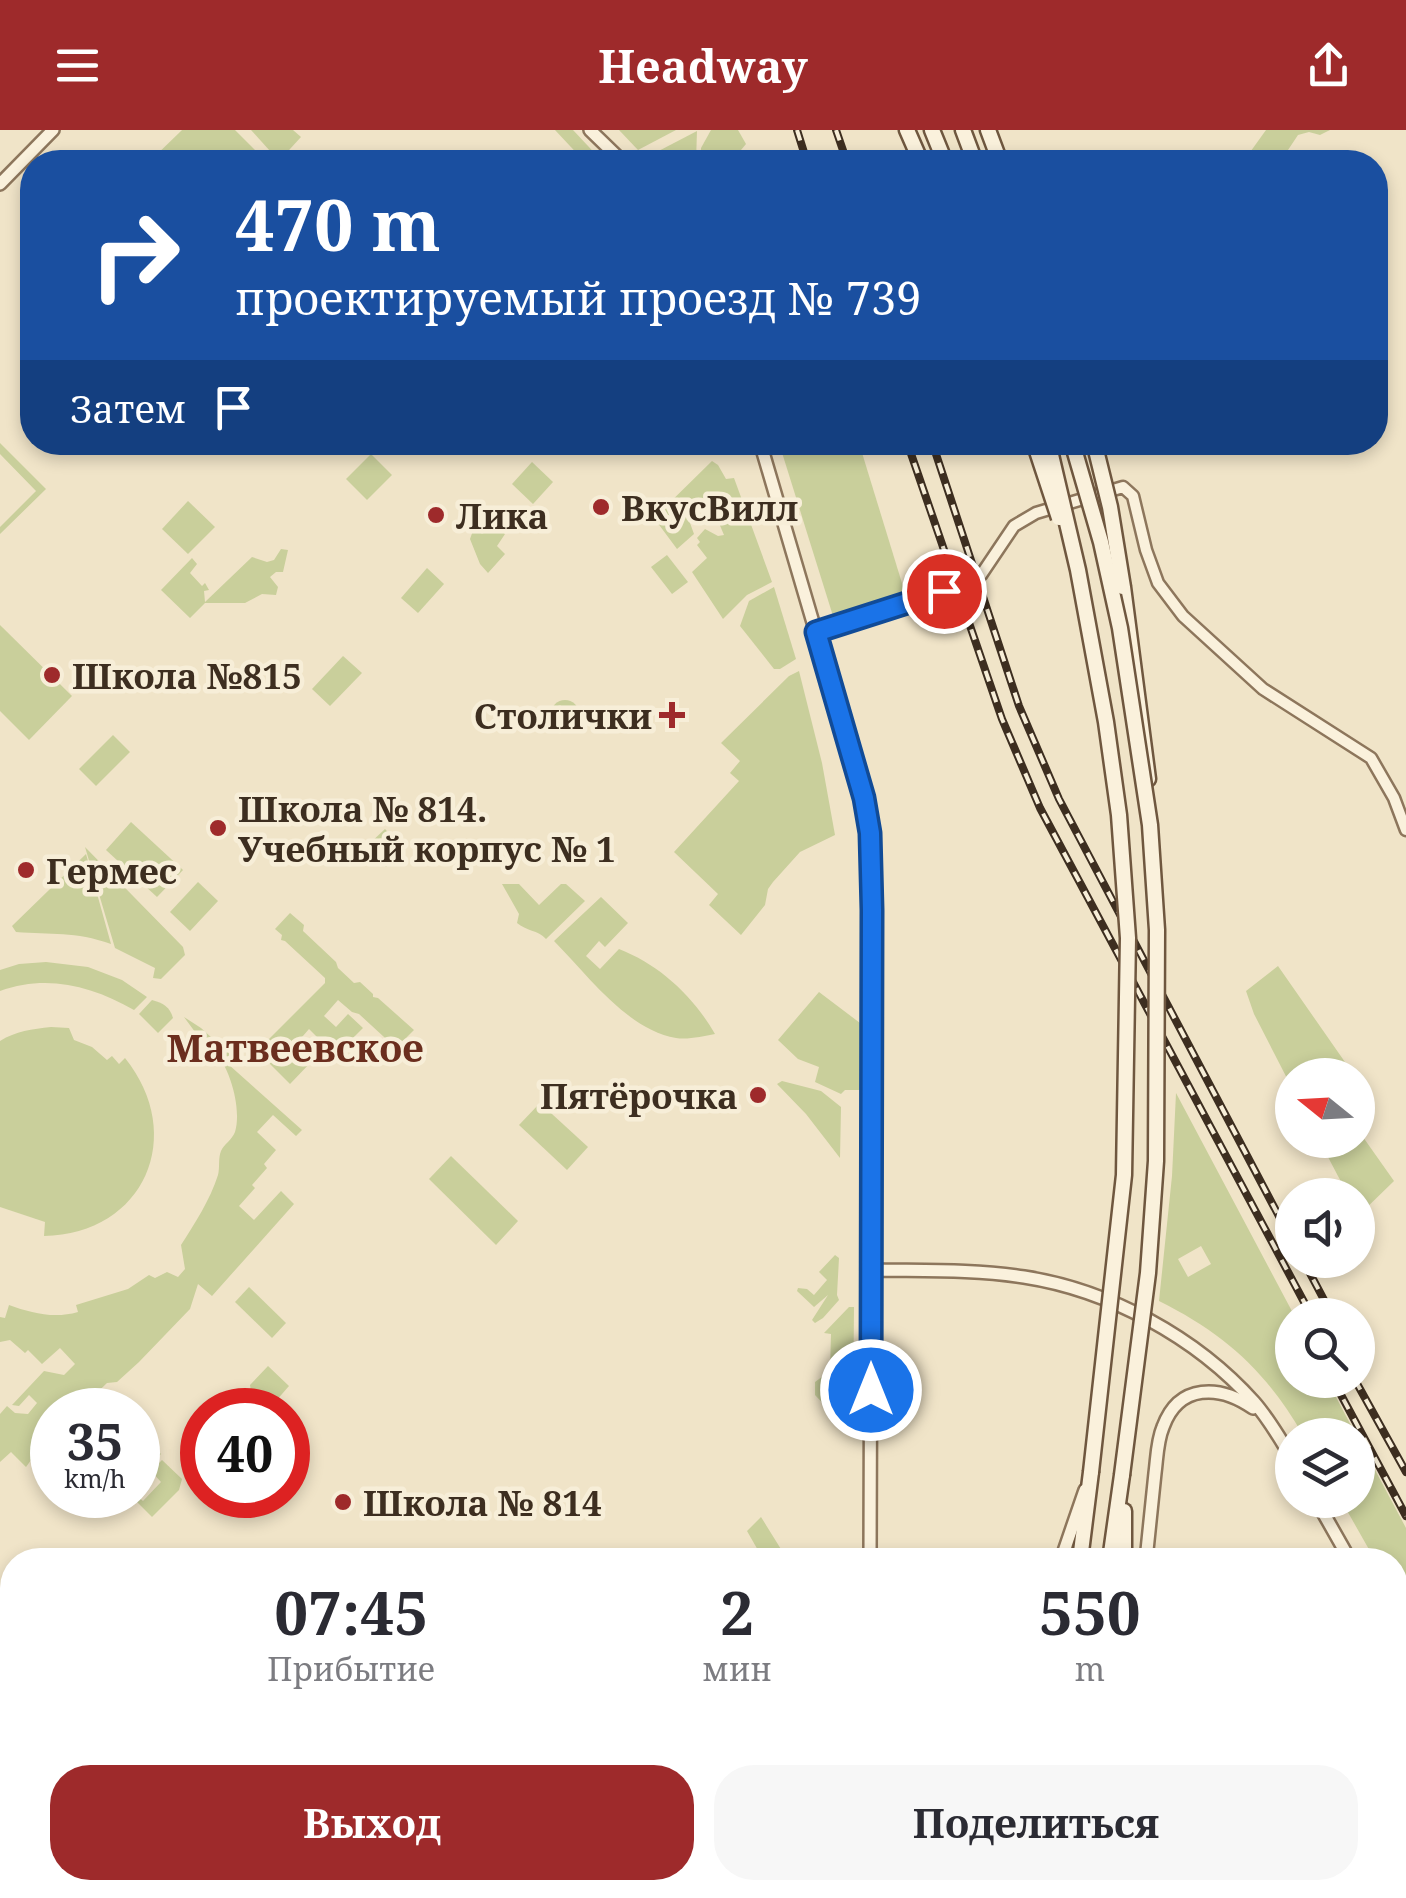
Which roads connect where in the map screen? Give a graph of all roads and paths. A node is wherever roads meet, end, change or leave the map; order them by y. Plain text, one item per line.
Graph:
1 (53, 130) edge
2 (590, 130) edge
3 (33, 150) edge
4 (611, 150) edge
5 (20, 164) edge
6 (0, 184) edge
7 (764, 455) edge
8 (1038, 455) edge
9 (1051, 455) edge
10 (1076, 455) edge
11 (1097, 455) edge
12 (1078, 570) junction
13 (980, 575) tunnel mouth
14 (944, 591) tunnel mouth
15 (816, 632) junction
16 (1150, 825) junction
17 (1406, 830) edge
18 (871, 1270) junction
19 (1271, 1425) junction
20 (1275, 1431) edge
21 (1091, 1472) junction
22 (1122, 1475) junction
23 (1326, 1518) edge
24 (870, 1548) edge
25 (1065, 1548) edge
26 (1082, 1548) edge
27 (1112, 1548) edge
28 (1124, 1548) edge
29 (1147, 1548) edge
30 (1343, 1548) edge

1 - 3 street
2 - 4 street
5 - 6 street
7 - 15 street
8 - 12 main road, bridge
9 - 12 main road, bridge
10 - 16 main road, bridge
11 - 16 main road, bridge
12 - 21 main road, bridge
13 - 17 street
14 - 15 street
15 - 18 street
16 - 22 main road, bridge
18 - 19 street
18 - 24 street
19 - 20 street
19 - 29 street
21 - 25 street
21 - 26 main road
22 - 27 main road
22 - 28 main road
23 - 30 street

